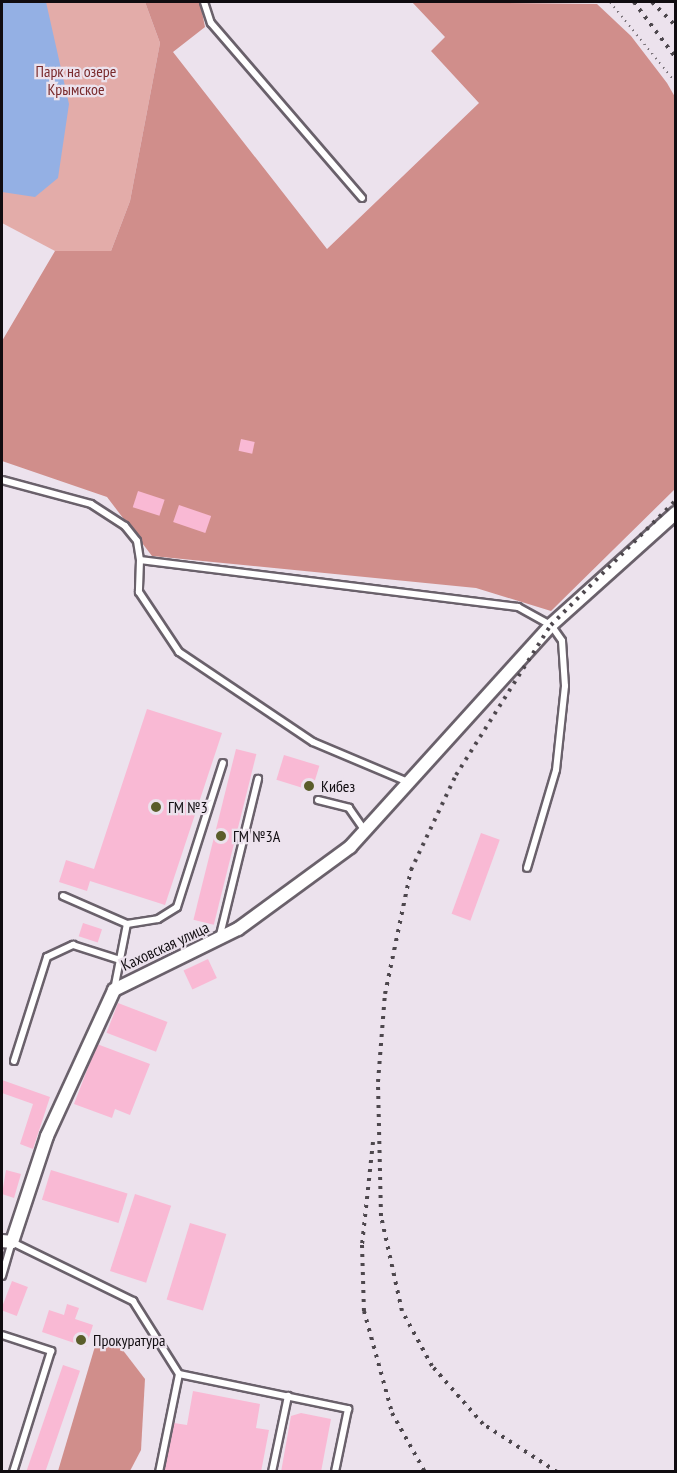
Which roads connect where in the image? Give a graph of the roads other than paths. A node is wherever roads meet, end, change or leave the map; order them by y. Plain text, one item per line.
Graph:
1 (204, 2) edge
2 (362, 198) dead end
3 (2, 480) edge
4 (675, 513) edge
5 (140, 560) junction
6 (551, 625) junction
7 (223, 763) dead end
8 (258, 779) dead end
9 (412, 784) junction
10 (318, 800) dead end
11 (365, 831) junction
12 (527, 868) dead end
13 (63, 896) dead end
14 (128, 924) junction
15 (219, 940) junction
16 (120, 960) junction
17 (114, 990) junction
18 (14, 1061) dead end
19 (7, 1242) edge
20 (2, 1276) edge
21 (2, 1335) edge
22 (179, 1374) junction
23 (288, 1396) junction
24 (13, 1472) edge
25 (159, 1472) edge
26 (273, 1472) edge
27 (336, 1472) edge

1 - 2 lane
3 - 5 lane
4 - 6 street, Каховская улица
5 - 6 lane
5 - 9 lane
6 - 9 street, Каховская улица
6 - 12 lane
7 - 14 lane
8 - 15 lane
9 - 11 street, Каховская улица
10 - 11 lane
11 - 15 street, Каховская улица
13 - 14 lane
14 - 16 lane
15 - 17 street, Каховская улица
16 - 17 lane
16 - 18 lane
17 - 19 street, Каховская улица
19 - 20 lane
19 - 22 lane
21 - 24 lane
22 - 23 lane
22 - 25 lane
23 - 26 lane
23 - 27 lane

